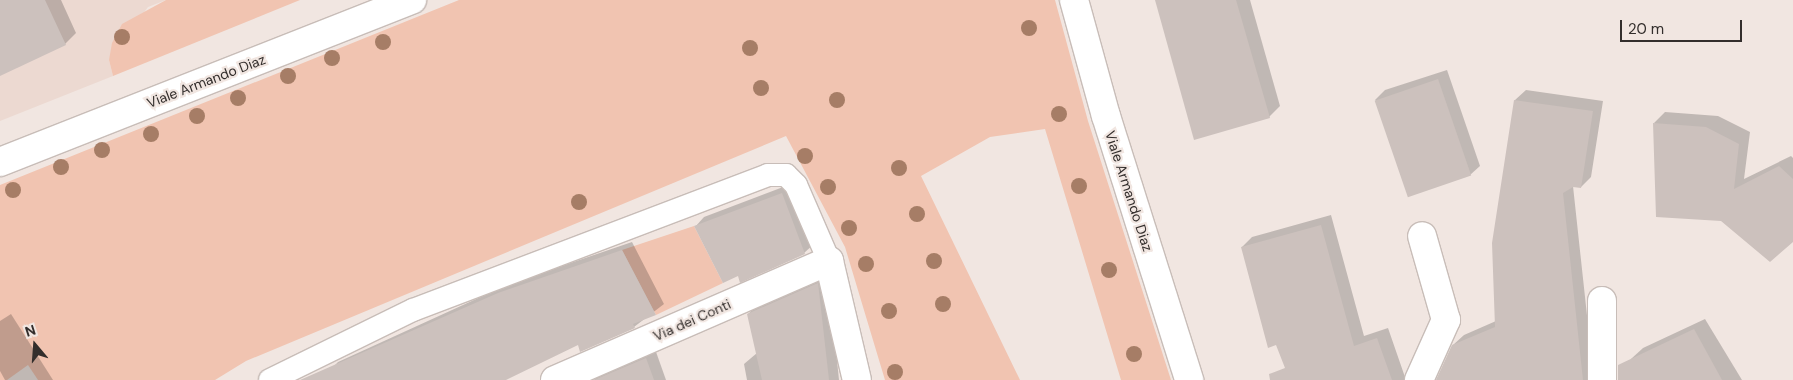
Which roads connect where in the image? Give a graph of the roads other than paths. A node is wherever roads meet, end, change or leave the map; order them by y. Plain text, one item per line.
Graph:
1 (412, 0) edge
2 (1074, 0) edge
3 (0, 162) edge
4 (1422, 236) dead end
5 (829, 260) junction
6 (1602, 301) dead end
7 (270, 380) edge
8 (555, 380) edge
9 (858, 380) edge
10 (1189, 380) edge
11 (1419, 380) edge
12 (1602, 380) edge

1 - 3 street, Viale Armando Diaz
2 - 10 street, Viale Armando Diaz
4 - 11 street
5 - 7 lane
5 - 8 street, Via dei Conti
5 - 9 street
6 - 12 street

